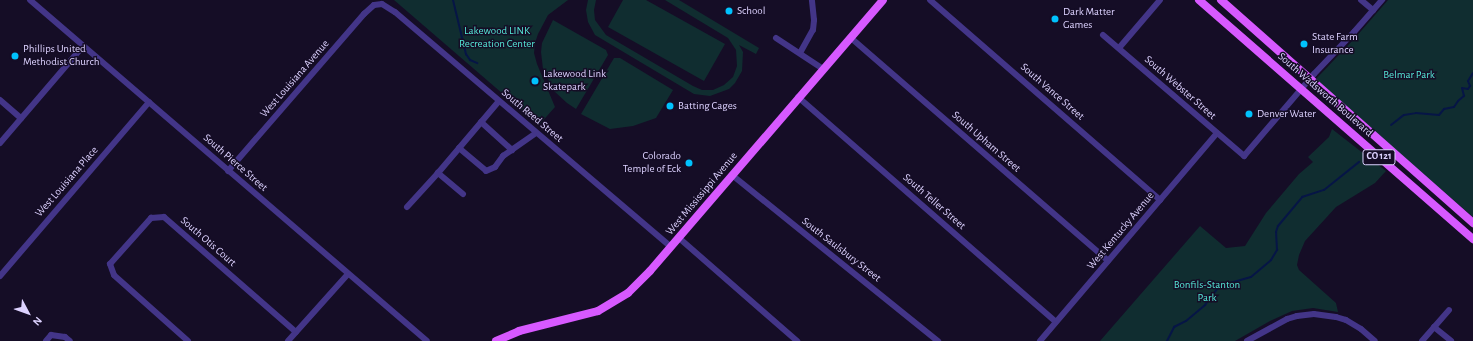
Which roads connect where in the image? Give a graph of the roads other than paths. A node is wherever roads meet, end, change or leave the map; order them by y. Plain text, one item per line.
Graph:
1 (30, 0) edge
2 (812, 0) edge
3 (883, 0) edge
4 (930, 0) edge
5 (1160, 0) edge
6 (1199, 0) edge
7 (1221, 0) edge
8 (1361, 0) edge
9 (1382, 0) edge
10 (375, 3) edge
11 (1373, 10) junction
12 (1103, 35) dead end
13 (776, 38) dead end
14 (851, 38) junction
15 (83, 46) junction
16 (1119, 48) junction
17 (800, 53) junction
18 (823, 69) junction
19 (1309, 80) junction
20 (1302, 89) junction
21 (798, 97) junction
22 (0, 100) edge
23 (499, 101) junction
24 (149, 102) junction
25 (21, 118) junction
26 (481, 122) junction
27 (536, 133) junction
28 (1218, 133) junction
29 (0, 143) edge
30 (459, 148) junction
31 (512, 150) junction
32 (228, 171) junction
33 (438, 172) junction
34 (732, 175) junction
35 (463, 194) dead end
36 (1160, 200) junction
37 (407, 207) dead end
38 (1473, 223) edge
39 (679, 238) junction
40 (1473, 239) edge
41 (671, 247) junction
42 (1108, 261) junction
43 (348, 274) junction
44 (0, 276) edge
45 (1449, 310) dead end
46 (1056, 322) junction
47 (1434, 327) junction
48 (296, 332) junction
49 (46, 341) edge
50 (70, 341) edge
51 (188, 341) edge
52 (288, 341) edge
53 (427, 341) edge
54 (496, 341) edge
55 (797, 341) edge
56 (938, 341) edge
57 (1040, 341) edge
58 (1247, 341) edge
59 (1375, 341) edge
60 (1422, 341) edge
61 (1452, 341) edge

1 - 15 street, South Pierce Street
2 - 17 street
3 - 14 main road, West Mississippi Avenue
4 - 36 street, South Vance Street
5 - 16 street
6 - 20 main road, South Wadsworth Boulevard / CO 121
7 - 19 main road, South Wadsworth Boulevard / CO 121
8 - 11 street
9 - 11 street
10 - 23 street, South Reed Street
10 - 32 street, West Louisiana Avenue
11 - 19 street
12 - 16 street, South Webster Street
13 - 17 street
14 - 18 main road, West Mississippi Avenue
14 - 42 street, South Upham Street
15 - 24 street, South Pierce Street
15 - 25 street
16 - 28 street, South Webster Street
17 - 18 street
18 - 21 main road, West Mississippi Avenue
19 - 20 street
19 - 38 main road, South Wadsworth Boulevard / CO 121
20 - 28 street, South Webster Street
20 - 40 main road, South Wadsworth Boulevard / CO 121
21 - 34 main road, West Mississippi Avenue
21 - 46 street, South Teller Street
22 - 25 street
23 - 26 street
23 - 27 street, South Reed Street
24 - 32 street, South Pierce Street
24 - 44 street, West Louisiana Place
25 - 29 street
26 - 30 street
26 - 31 street
27 - 31 street
27 - 41 street, South Reed Street
28 - 36 street, West Kentucky Avenue
30 - 31 street
30 - 33 street
32 - 43 street, South Pierce Street
33 - 35 street
33 - 37 street
34 - 39 main road, West Mississippi Avenue
34 - 56 street, South Saulsbury Street
36 - 42 street, West Kentucky Avenue
39 - 41 main road, West Mississippi Avenue
39 - 55 street
41 - 54 main road, West Mississippi Avenue
42 - 46 street, West Kentucky Avenue
43 - 48 street
43 - 53 street, South Pierce Street
45 - 47 street
46 - 57 street, West Kentucky Avenue
47 - 60 street
47 - 61 street
48 - 51 street, South Otis Court
48 - 52 street
49 - 50 street
58 - 59 street

